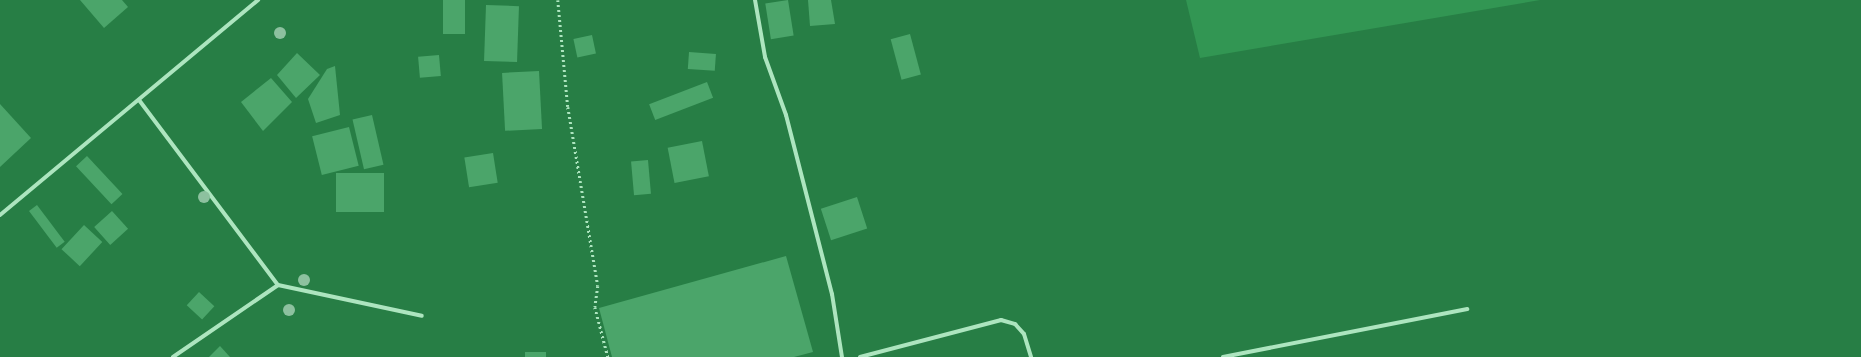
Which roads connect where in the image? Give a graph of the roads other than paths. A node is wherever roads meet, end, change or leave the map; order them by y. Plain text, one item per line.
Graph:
1 (258, 0) edge
2 (755, 0) edge
3 (139, 100) junction
4 (0, 215) edge
5 (278, 286) junction
6 (1467, 309) dead end
7 (422, 316) dead end
8 (173, 357) edge
9 (842, 357) edge
10 (860, 357) edge
11 (1031, 357) edge
12 (1223, 357) edge

1 - 3 street
2 - 9 street
3 - 4 street
3 - 5 street
5 - 7 street
5 - 8 street
6 - 12 street
10 - 11 street

